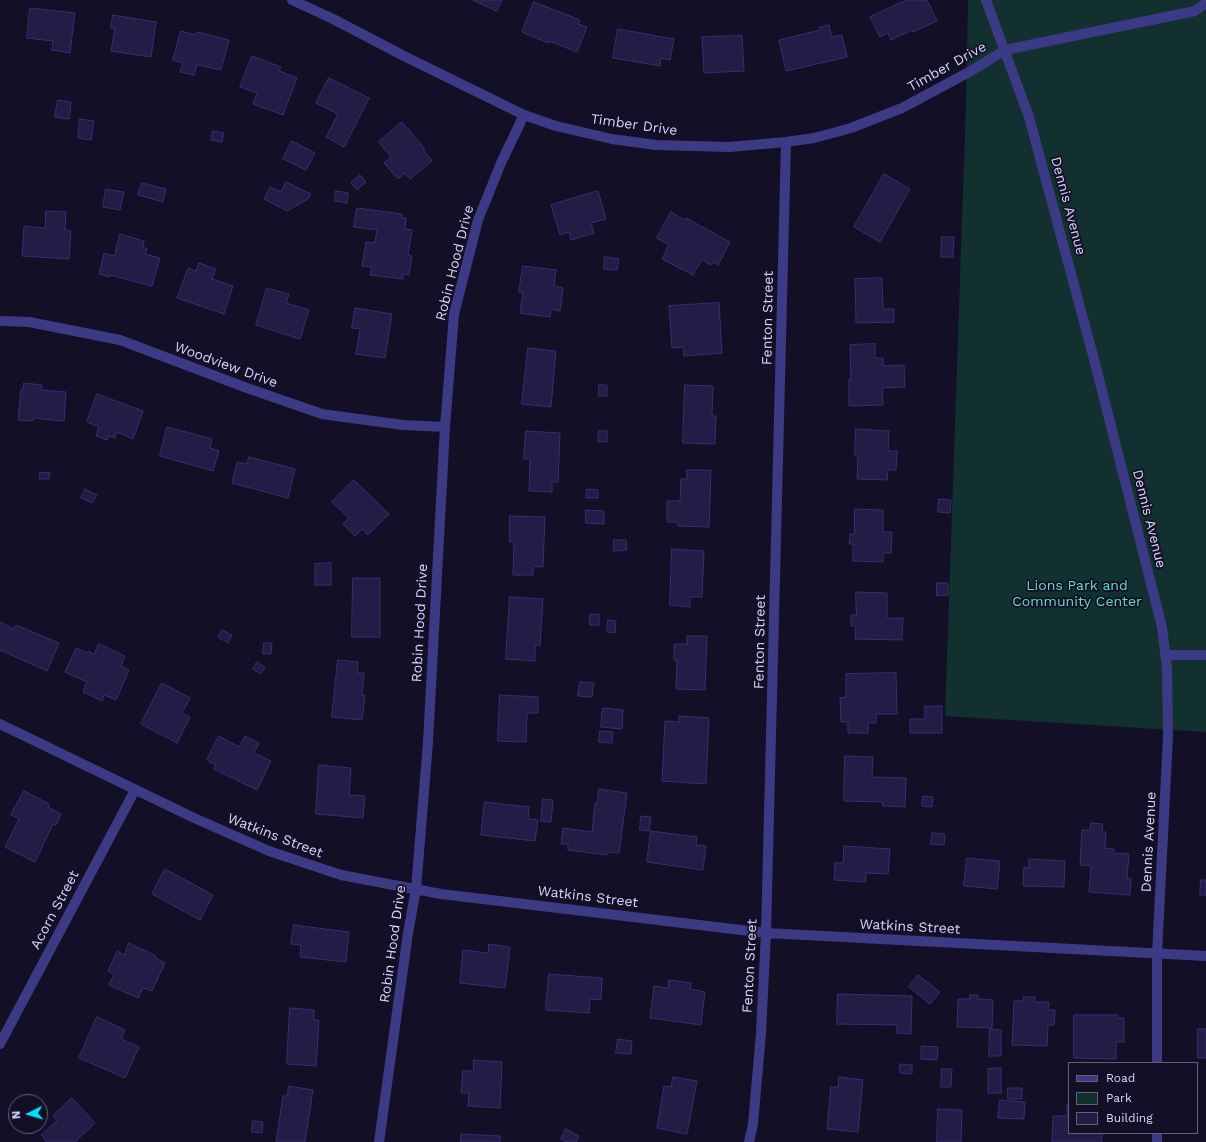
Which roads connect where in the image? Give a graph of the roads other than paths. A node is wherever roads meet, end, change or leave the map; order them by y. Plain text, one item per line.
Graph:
1 (292, 0) edge
2 (986, 0) edge
3 (1206, 3) edge
4 (1005, 50) junction
5 (524, 115) junction
6 (786, 142) junction
7 (0, 321) edge
8 (444, 427) junction
9 (1166, 655) junction
10 (1206, 655) edge
11 (0, 724) edge
12 (135, 790) junction
13 (416, 889) junction
14 (766, 933) junction
15 (1157, 954) junction
16 (1206, 956) edge
17 (0, 1044) edge
18 (1157, 1062) edge
19 (379, 1142) edge
20 (749, 1142) edge

1 - 5 street, Timber Drive
2 - 4 street, Dennis Avenue
3 - 4 street
4 - 6 street, Timber Drive
4 - 9 street, Dennis Avenue
5 - 6 street, Timber Drive
5 - 8 street, Robin Hood Drive
6 - 14 street, Fenton Street
7 - 8 street, Woodview Drive
8 - 13 street, Robin Hood Drive
9 - 10 street
9 - 15 street, Dennis Avenue
11 - 12 street, Watkins Street
12 - 13 street, Watkins Street
12 - 17 street, Acorn Street
13 - 14 street, Watkins Street
13 - 19 street, Robin Hood Drive
14 - 15 street, Watkins Street
14 - 20 street, Fenton Street
15 - 16 street, Watkins Street
15 - 18 street, Dennis Avenue

